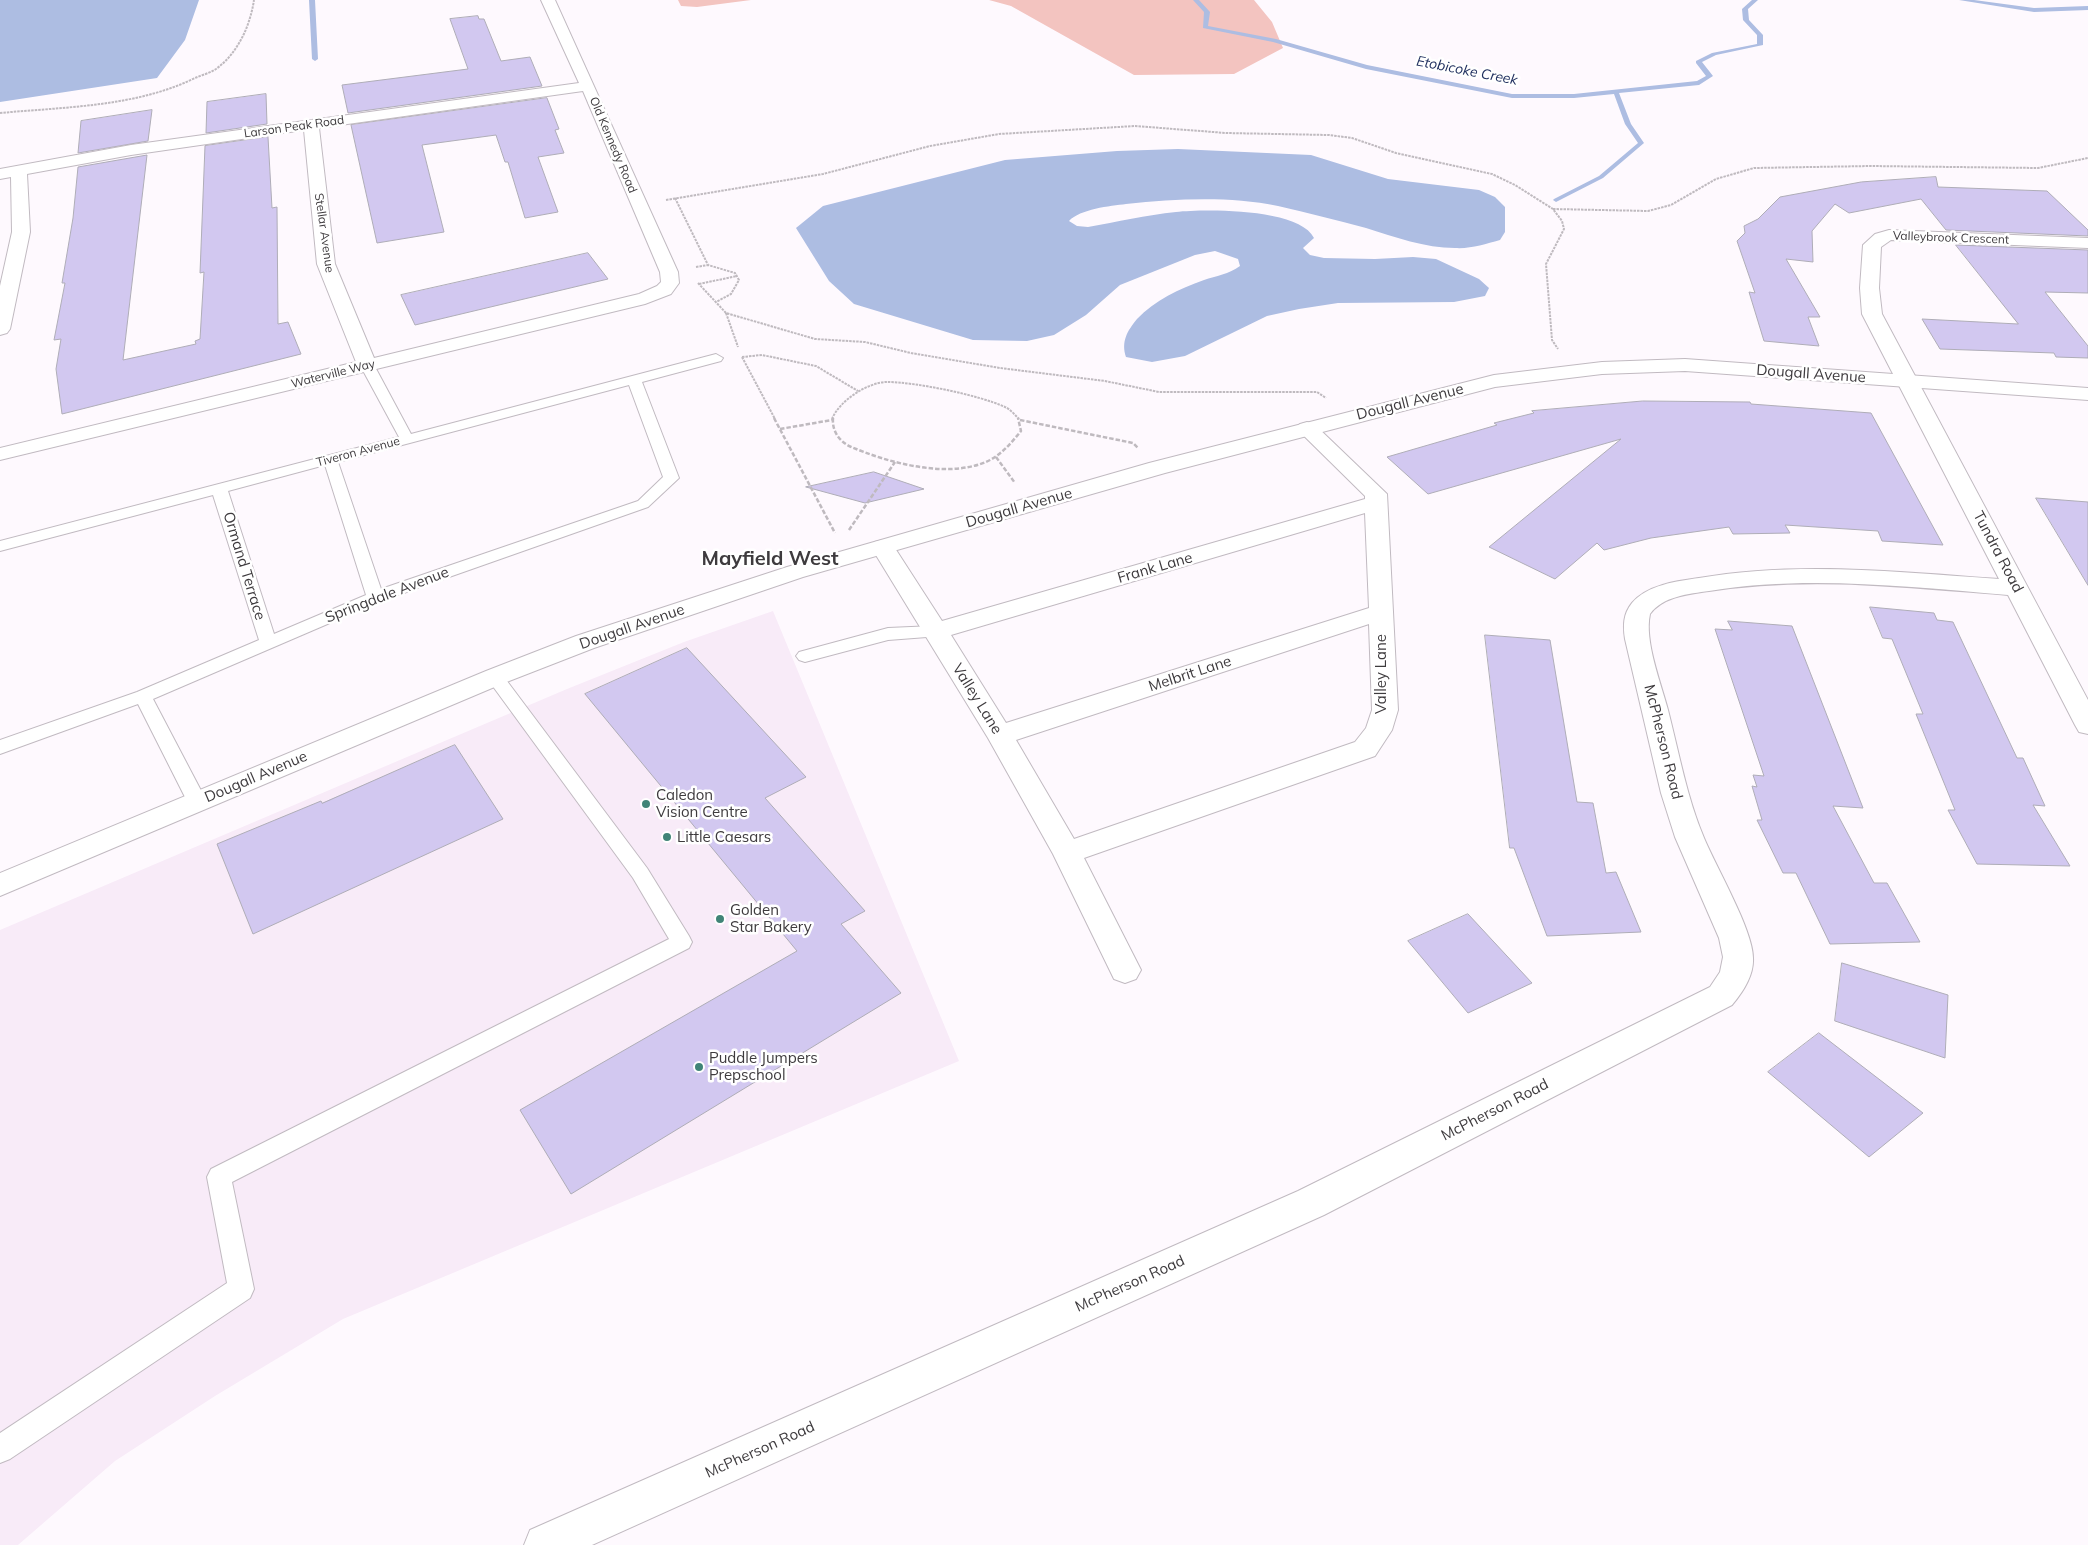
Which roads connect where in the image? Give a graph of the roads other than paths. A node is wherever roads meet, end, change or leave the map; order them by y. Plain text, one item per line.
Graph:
1 (548, 0) edge
2 (588, 86) junction
3 (311, 124) junction
4 (19, 170) junction
5 (0, 174) edge
6 (2088, 243) edge
7 (664, 290) joint
8 (0, 329) edge
9 (716, 358) dead end
10 (367, 365) junction
11 (634, 379) junction
12 (1906, 381) junction
13 (2088, 394) edge
14 (1307, 428) junction
15 (407, 439) junction
16 (0, 454) edge
17 (330, 459) junction
18 (219, 488) junction
19 (1376, 503) junction
20 (0, 546) edge
21 (882, 547) junction
22 (2016, 588) junction
23 (375, 597) junction
24 (1380, 612) junction
25 (934, 632) junction
26 (268, 643) junction
27 (805, 656) dead end
28 (495, 677) junction
29 (143, 696) junction
30 (2088, 724) edge
31 (1000, 735) junction
32 (0, 747) edge
33 (197, 802) junction
34 (1067, 853) junction
35 (0, 885) edge
36 (1125, 970) dead end
37 (0, 1449) edge
38 (545, 1545) edge

1 - 2 street, Old Kennedy Road
2 - 3 street, Larson Peak Road
2 - 7 street, Old Kennedy Road
3 - 4 street, Larson Peak Road
3 - 10 street, Stellar Avenue
4 - 5 street, Larson Peak Road
4 - 8 street
6 - 12 street, Valleybrook Crescent
7 - 10 street, Waterville Way
9 - 11 lane, Tiveron Avenue
10 - 15 lane
10 - 16 street, Waterville Way
11 - 15 lane, Tiveron Avenue
11 - 23 lane, Springdale Avenue
12 - 13 street, Dougall Avenue
12 - 14 street, Dougall Avenue
12 - 22 street, Tundra Road
14 - 19 street, Valley Lane
14 - 21 street, Dougall Avenue
15 - 17 lane, Tiveron Avenue
17 - 18 lane, Tiveron Avenue
17 - 23 lane
18 - 20 lane, Tiveron Avenue
18 - 26 lane, Ormand Terrace
19 - 24 street, Valley Lane
19 - 25 street, Frank Lane
21 - 25 street, Valley Lane
21 - 28 street, Dougall Avenue
22 - 30 street, Tundra Road
22 - 38 street, McPherson Road
23 - 26 lane, Springdale Avenue
24 - 31 street, Melbrit Lane
24 - 34 street, Valley Lane
25 - 27 lane
25 - 31 street, Valley Lane
26 - 29 lane, Springdale Avenue
28 - 33 street, Dougall Avenue
28 - 37 lane
29 - 32 lane, Springdale Avenue
29 - 33 lane
31 - 34 street, Valley Lane
33 - 35 street, Dougall Avenue
34 - 36 street, Valley Lane

